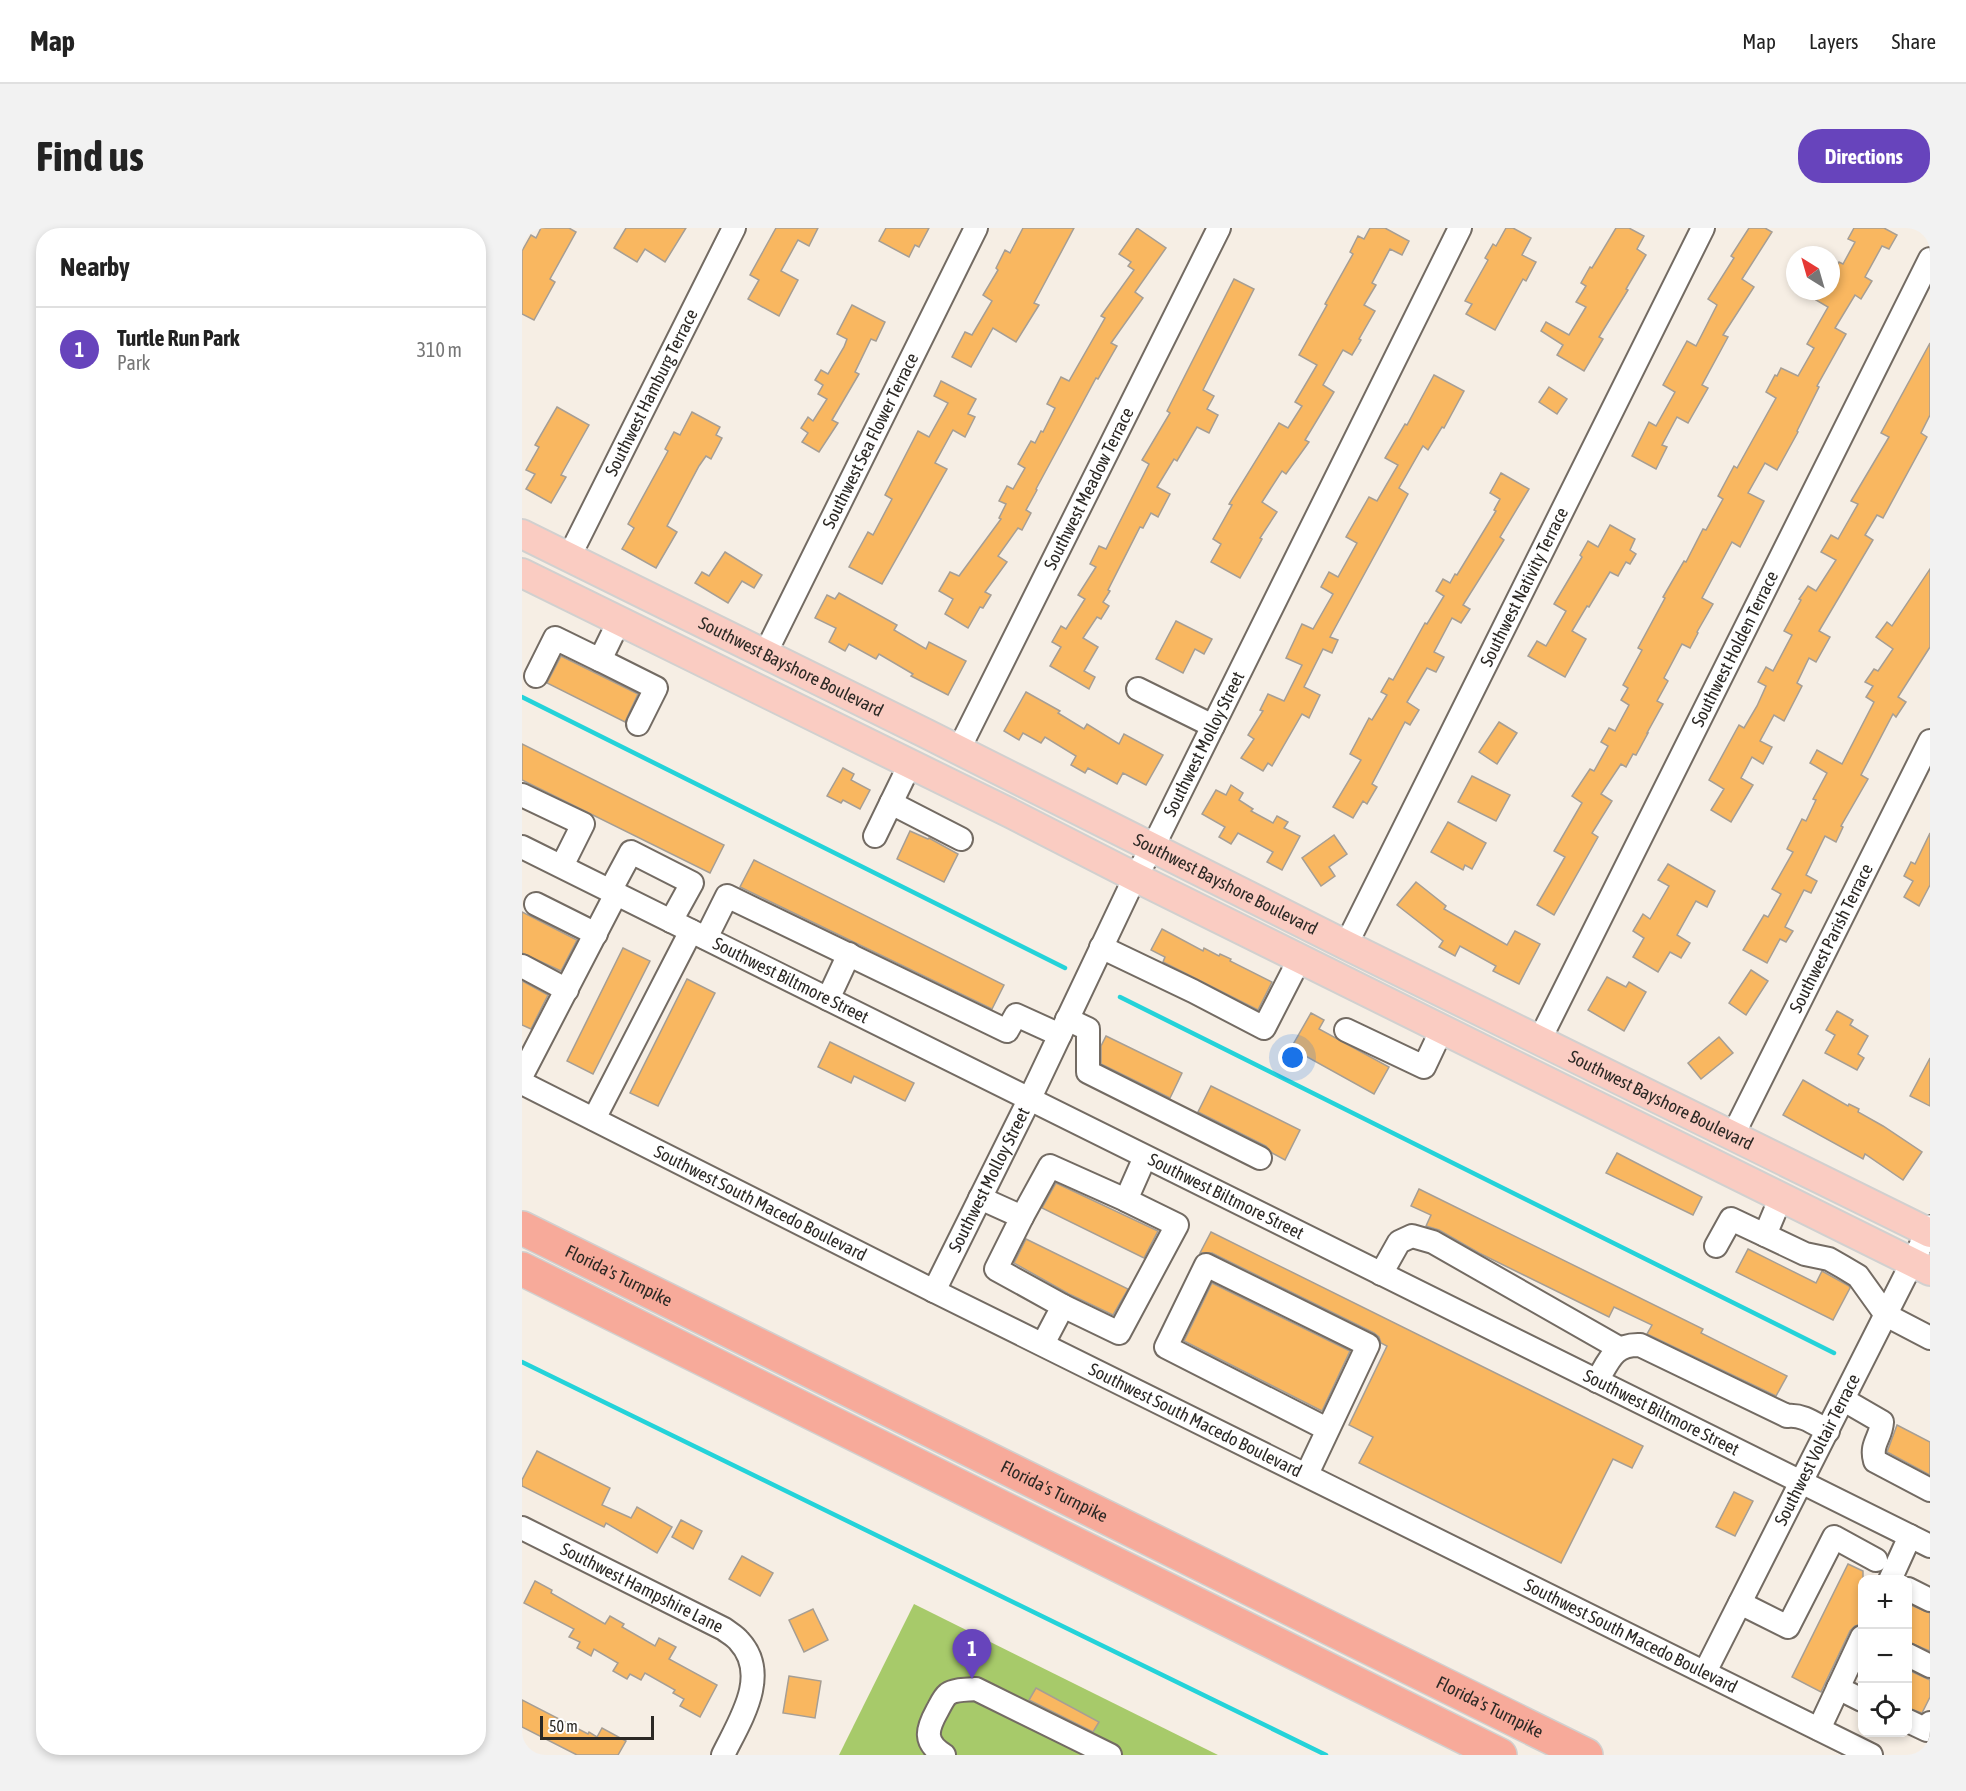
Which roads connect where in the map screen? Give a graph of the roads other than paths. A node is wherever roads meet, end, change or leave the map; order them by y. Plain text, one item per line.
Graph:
1 (734, 228) edge
2 (976, 228) edge
3 (1219, 228) edge
4 (1460, 228) edge
5 (1702, 228) edge
6 (1930, 259) edge
7 (522, 534) edge
8 (569, 557) junction
9 (522, 573) edge
10 (614, 618) junction
11 (765, 654) junction
12 (600, 660) junction
13 (537, 676) dead end
14 (1138, 689) dead end
15 (764, 692) junction
16 (638, 724) dead end
17 (1213, 726) junction
18 (927, 734) junction
19 (1930, 741) edge
20 (959, 749) junction
21 (910, 764) junction
22 (522, 795) edge
23 (891, 803) junction
24 (875, 836) dead end
25 (961, 839) dead end
26 (522, 847) edge
27 (1153, 847) junction
28 (562, 866) junction
29 (1135, 877) junction
30 (613, 892) junction
31 (536, 904) dead end
32 (689, 930) junction
33 (596, 934) junction
34 (1346, 945) junction
35 (1101, 947) junction
36 (849, 954) junction
37 (1300, 958) junction
38 (522, 966) edge
39 (567, 990) junction
40 (1370, 993) junction
41 (828, 999) junction
42 (1064, 1027) junction
43 (1442, 1029) junction
44 (1346, 1030) dead end
45 (530, 1039) edge
46 (1540, 1039) junction
47 (522, 1075) edge
48 (1539, 1077) junction
49 (522, 1083) edge
50 (1029, 1100) junction
51 (1698, 1118) junction
52 (594, 1119) junction
53 (1733, 1135) junction
54 (1144, 1157) junction
55 (1260, 1158) dead end
56 (1781, 1197) junction
57 (980, 1198) junction
58 (1126, 1200) junction
59 (1022, 1217) junction
60 (522, 1228) edge
61 (1929, 1231) edge
62 (1765, 1235) junction
63 (1716, 1246) dead end
64 (1921, 1267) edge
65 (522, 1269) edge
66 (1381, 1274) junction
67 (934, 1291) junction
68 (1063, 1305) junction
69 (1886, 1315) junction
70 (1930, 1338) edge
71 (1043, 1344) junction
72 (1619, 1348) junction
73 (1597, 1381) junction
74 (1844, 1401) junction
75 (1327, 1429) junction
76 (1828, 1431) junction
77 (1307, 1474) junction
78 (1802, 1483) junction
79 (1930, 1490) edge
80 (522, 1528) edge
81 (1920, 1541) edge
82 (1876, 1560) dead end
83 (1894, 1575) edge
84 (1912, 1591) edge
85 (1930, 1600) edge
86 (1740, 1603) junction
87 (1858, 1647) edge
88 (1912, 1657) edge
89 (1930, 1666) edge
90 (1705, 1672) junction
91 (1838, 1688) junction
92 (1858, 1698) edge
93 (1912, 1723) edge
94 (1930, 1723) edge
95 (1819, 1729) junction
96 (1106, 1754) edge
97 (723, 1755) edge
98 (944, 1755) edge
99 (1500, 1755) edge
100 (1586, 1755) edge
101 (1871, 1755) edge

1 - 8 street, Southwest Hamburg Terrace
2 - 11 street, Southwest Sea Flower Terrace
3 - 20 street, Southwest Meadow Terrace
4 - 17 street, Southwest Molloy Street
5 - 34 street, Southwest Nativity Terrace
6 - 46 street, Southwest Holden Terrace
7 - 8 main road, Southwest Bayshore Boulevard
8 - 11 main road, Southwest Bayshore Boulevard
9 - 10 main road, Southwest Bayshore Boulevard
10 - 11 main road
10 - 12 street
10 - 15 main road, Southwest Bayshore Boulevard
11 - 18 main road, Southwest Bayshore Boulevard
12 - 13 street
12 - 16 street
14 - 17 street
15 - 18 main road
15 - 21 main road, Southwest Bayshore Boulevard
17 - 27 street, Southwest Molloy Street
18 - 20 main road, Southwest Bayshore Boulevard
19 - 53 street, Southwest Parish Terrace
20 - 27 main road, Southwest Bayshore Boulevard
21 - 23 street
21 - 29 main road, Southwest Bayshore Boulevard
22 - 28 street
23 - 24 street
23 - 25 street
26 - 28 street, Southwest Biltmore Street
27 - 29 street, Southwest Molloy Street
27 - 34 main road, Southwest Bayshore Boulevard
28 - 30 street, Southwest Biltmore Street
29 - 35 street, Southwest Molloy Street
29 - 37 main road, Southwest Bayshore Boulevard
30 - 32 street, Southwest Biltmore Street
30 - 32 street
30 - 33 street
31 - 33 street
32 - 36 street
32 - 41 street, Southwest Biltmore Street
32 - 52 street
33 - 39 street
34 - 46 main road, Southwest Bayshore Boulevard
35 - 37 street
35 - 42 street, Southwest Molloy Street
36 - 41 street
36 - 42 street
37 - 40 main road, Southwest Bayshore Boulevard
38 - 39 street
39 - 45 street
40 - 43 main road, Southwest Bayshore Boulevard
40 - 46 main road
41 - 50 street, Southwest Biltmore Street
42 - 50 street, Southwest Molloy Street
42 - 55 street
43 - 44 street
43 - 48 main road, Southwest Bayshore Boulevard
45 - 47 street
46 - 51 main road, Southwest Bayshore Boulevard
48 - 51 main road
48 - 56 main road, Southwest Bayshore Boulevard
49 - 52 street, Southwest South Macedo Boulevard
50 - 54 street, Southwest Biltmore Street
50 - 57 street, Southwest Molloy Street
51 - 53 main road, Southwest Bayshore Boulevard
52 - 67 street, Southwest South Macedo Boulevard
53 - 61 main road, Southwest Bayshore Boulevard
54 - 58 street
54 - 66 street, Southwest Biltmore Street
56 - 62 street
56 - 64 main road, Southwest Bayshore Boulevard
57 - 59 street
57 - 67 street, Southwest Molloy Street
58 - 59 street
58 - 68 street
59 - 68 street
60 - 100 highway, Florida's Turnpike
61 - 64 street, Southwest Voltair Terrace
62 - 63 street
62 - 69 street
64 - 69 street, Southwest Voltair Terrace
65 - 99 highway, Florida's Turnpike
66 - 72 street
66 - 73 street, Southwest Biltmore Street
67 - 71 street, Southwest South Macedo Boulevard
68 - 71 street
69 - 70 street
69 - 74 street, Southwest Voltair Terrace
71 - 77 street, Southwest South Macedo Boulevard
72 - 73 street
72 - 76 street
73 - 78 street, Southwest Biltmore Street
74 - 76 street, Southwest Voltair Terrace
74 - 79 street
75 - 75 street
75 - 77 street
76 - 78 street, Southwest Voltair Terrace
77 - 90 street, Southwest South Macedo Boulevard
78 - 81 street, Southwest Biltmore Street
78 - 86 street, Southwest Voltair Terrace
80 - 97 street, Southwest Hampshire Lane
81 - 83 street
82 - 86 street
84 - 85 street
86 - 90 street, Southwest Voltair Terrace
87 - 91 street
88 - 89 street
90 - 95 street, Southwest South Macedo Boulevard
91 - 92 street
91 - 95 street
93 - 94 street
95 - 101 street, Southwest South Macedo Boulevard
96 - 98 street

